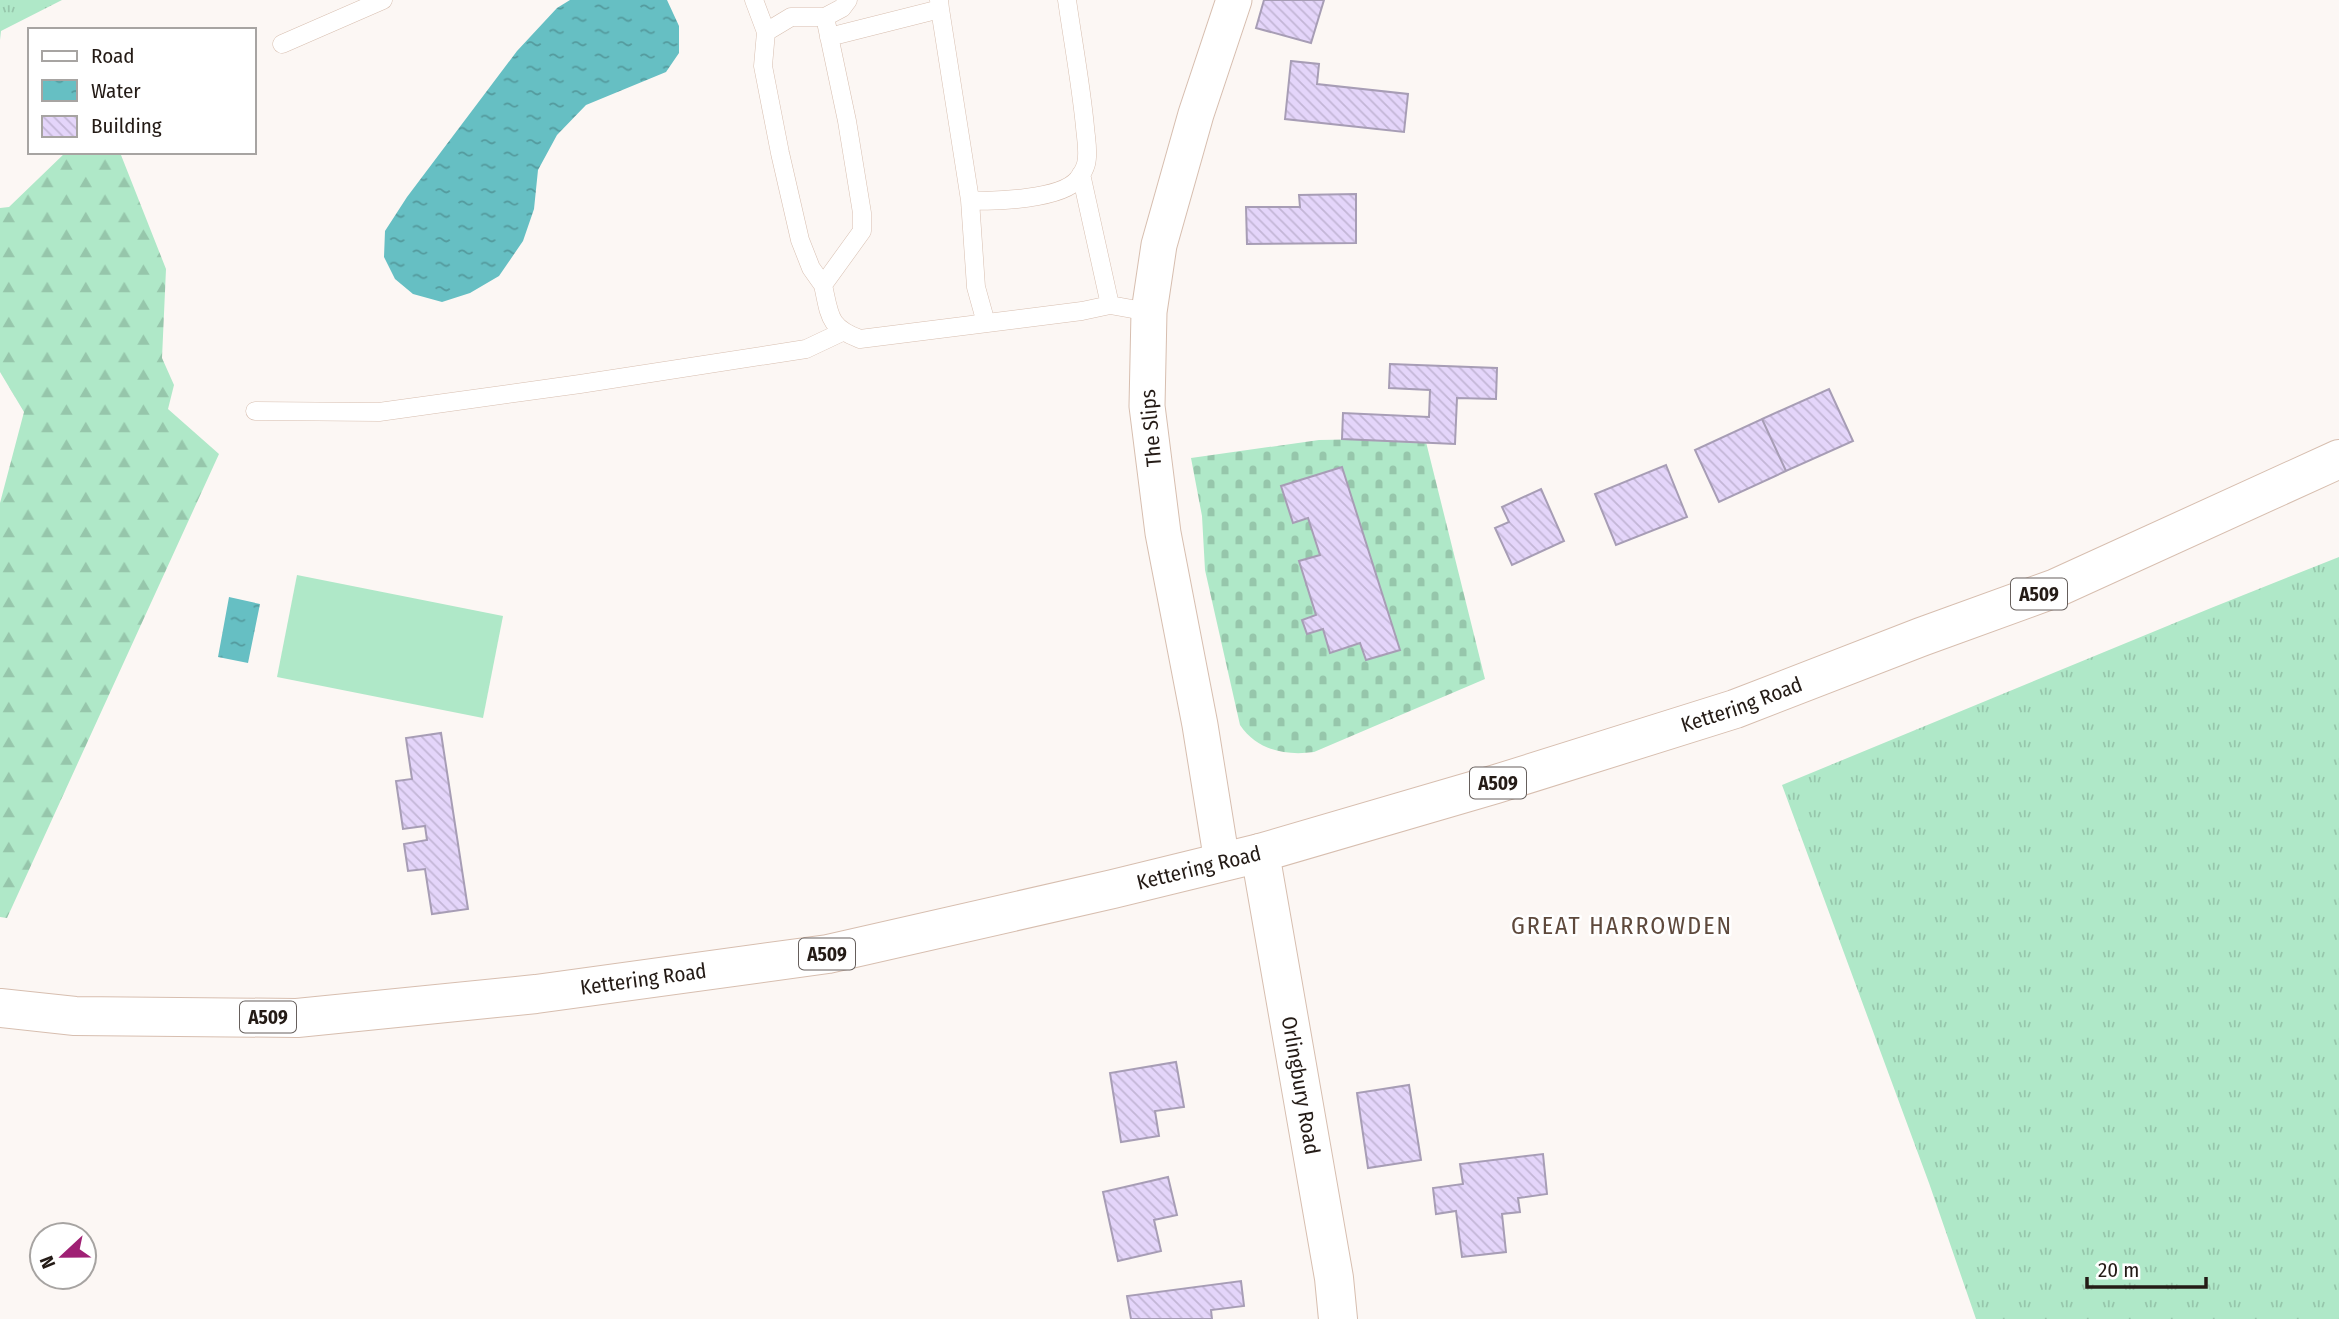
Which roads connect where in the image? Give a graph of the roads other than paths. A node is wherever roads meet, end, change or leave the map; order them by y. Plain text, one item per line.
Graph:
1 (383, 0) edge
2 (754, 0) edge
3 (848, 0) edge
4 (1067, 0) edge
5 (1234, 0) edge
6 (939, 4) edge
7 (825, 17) junction
8 (766, 32) junction
9 (829, 37) junction
10 (282, 44) dead end
11 (1081, 174) junction
12 (970, 200) junction
13 (823, 285) junction
14 (1110, 305) junction
15 (1149, 312) junction
16 (986, 323) junction
17 (842, 332) junction
18 (255, 411) dead end
19 (2338, 459) edge
20 (1260, 853) junction
21 (1222, 862) junction
22 (0, 1008) edge
23 (1338, 1319) edge

1 - 10 lane
2 - 8 lane
3 - 7 lane
4 - 11 lane
5 - 15 street, The Slips
6 - 9 lane
6 - 12 lane
7 - 8 lane
7 - 9 lane
8 - 13 lane
9 - 13 lane
11 - 12 lane
11 - 14 lane
12 - 16 lane
13 - 17 lane
14 - 15 lane
14 - 16 lane
15 - 21 street, The Slips
16 - 17 lane
17 - 18 lane
19 - 20 main road, Kettering Road / A509
20 - 21 main road, Kettering Road / A509
20 - 23 main road, Orlingbury Road
21 - 22 main road, Kettering Road / A509

